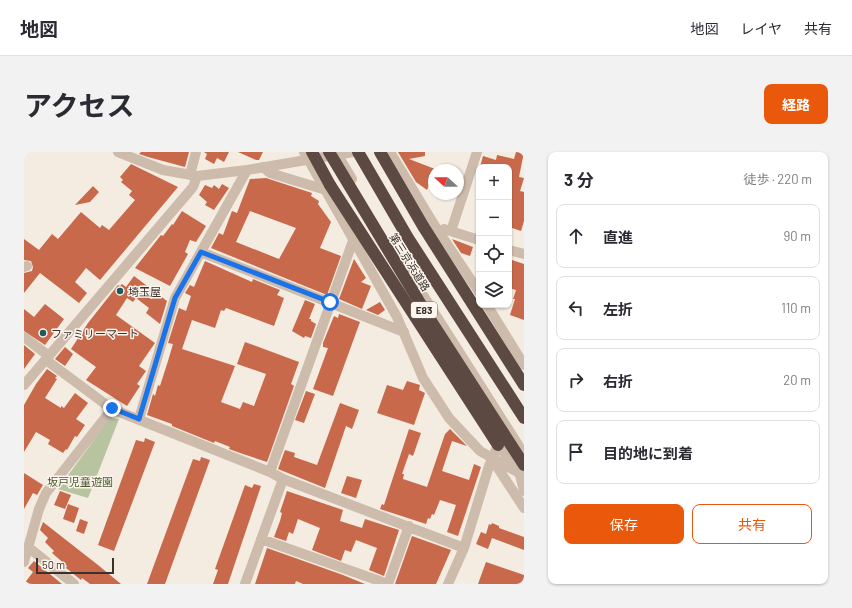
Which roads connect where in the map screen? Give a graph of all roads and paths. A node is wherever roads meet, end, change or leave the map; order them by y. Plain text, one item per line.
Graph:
1 (118, 152) edge
2 (196, 152) edge
3 (352, 152) edge
4 (358, 152) edge
5 (380, 152) edge
6 (390, 152) edge
7 (477, 152) edge
8 (334, 153) edge
9 (308, 154) edge
10 (263, 168) junction
11 (247, 170) junction
12 (194, 176) junction
13 (326, 190) junction
14 (429, 226) junction
15 (451, 231) junction
16 (354, 238) junction
17 (476, 239) edge
18 (512, 251) edge
19 (201, 252) junction
20 (524, 254) edge
21 (476, 288) edge
22 (330, 302) junction
23 (489, 308) edge
24 (404, 332) junction
25 (24, 337) edge
26 (47, 358) junction
27 (524, 365) edge
28 (24, 385) edge
29 (524, 385) edge
30 (112, 408) junction
31 (524, 418) edge
32 (139, 419) junction
33 (524, 425) edge
34 (512, 434) junction
35 (498, 445) junction
36 (524, 454) edge
37 (492, 459) junction
38 (522, 470) edge
39 (270, 472) junction
40 (283, 479) junction
41 (524, 484) edge
42 (524, 491) edge
43 (524, 508) edge
44 (409, 526) junction
45 (261, 539) junction
46 (28, 548) junction
47 (464, 548) junction
48 (24, 562) edge
49 (74, 584) edge
50 (245, 584) edge
51 (388, 584) edge
52 (448, 584) edge

1 - 12 street
2 - 12 street
3 - 8 street
3 - 33 street
4 - 31 highway, 第三京浜道路 / E83
5 - 14 highway
6 - 14 street
7 - 15 street
8 - 9 street
8 - 34 street
8 - 38 highway, 第三京浜道路 / E83, bridge
9 - 10 street
9 - 13 street
9 - 35 highway, bridge
10 - 11 street
10 - 13 street
11 - 12 street
11 - 19 street
12 - 26 street
13 - 16 street
14 - 15 street
14 - 21 street
14 - 29 highway
15 - 17 street
16 - 22 street
16 - 24 street
18 - 20 street
19 - 22 street
19 - 32 street
22 - 24 street
22 - 39 street
23 - 27 street
24 - 37 street
25 - 26 street
26 - 28 street
26 - 30 street
30 - 32 street
30 - 46 street
32 - 39 street
34 - 36 street
34 - 38 street
35 - 37 street
35 - 38 street
37 - 38 street
37 - 43 street
37 - 47 street
38 - 41 street
38 - 42 street
39 - 40 street
40 - 44 street
40 - 45 street
44 - 47 street
44 - 51 street
45 - 50 street
45 - 51 street
46 - 48 street
46 - 49 street
47 - 52 street

